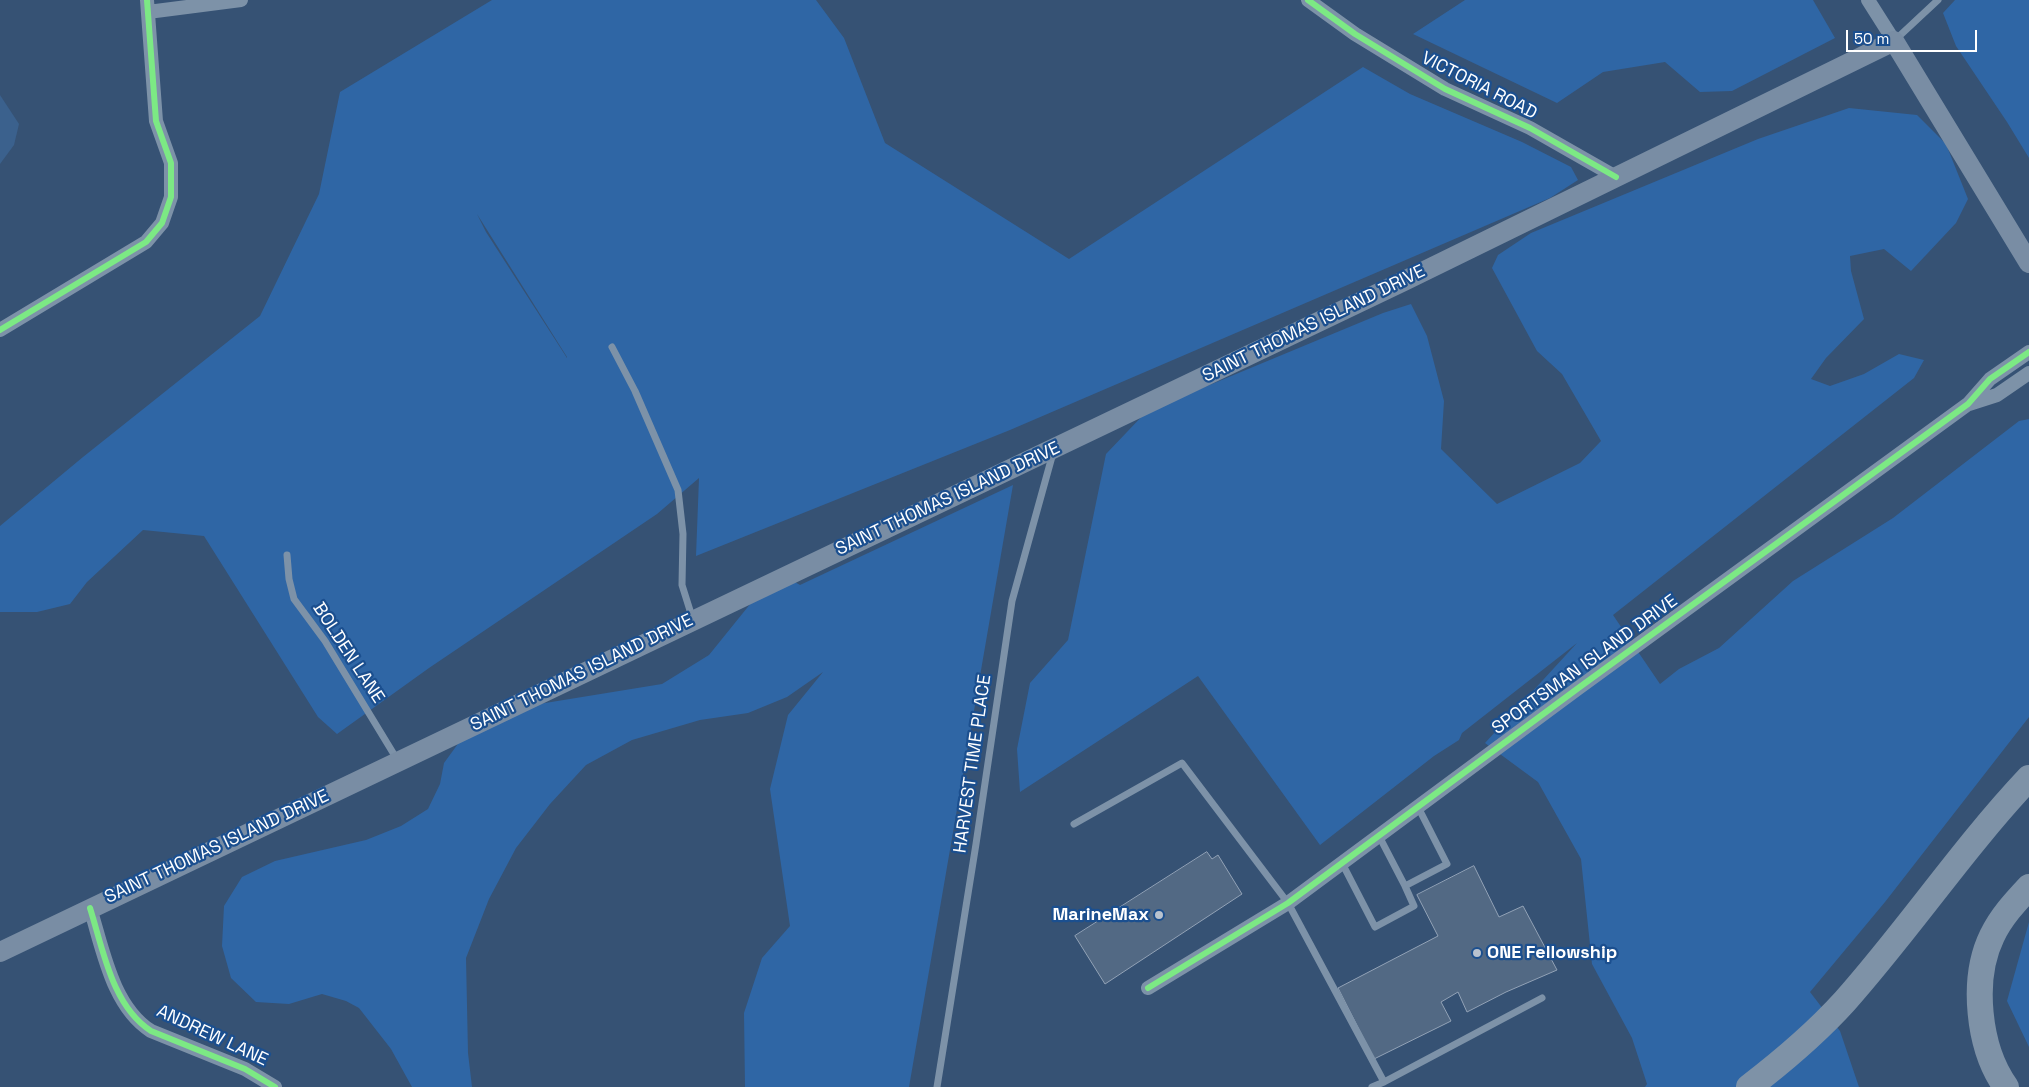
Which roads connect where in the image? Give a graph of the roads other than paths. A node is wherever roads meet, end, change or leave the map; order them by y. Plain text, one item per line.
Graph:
1 (241, 0) edge
2 (1308, 0) edge
3 (1868, 0) edge
4 (1938, 0) edge
5 (148, 6) edge
6 (1894, 41) junction
7 (1616, 177) junction
8 (2029, 263) edge
9 (0, 330) edge
10 (612, 347) dead end
11 (2029, 352) edge
12 (2029, 372) edge
13 (1968, 404) junction
14 (1054, 448) junction
15 (287, 555) dead end
16 (693, 620) junction
17 (398, 761) junction
18 (2029, 778) edge
19 (1418, 807) junction
20 (1074, 824) dead end
21 (1380, 836) junction
22 (1342, 863) junction
23 (1405, 886) junction
24 (2029, 887) edge
25 (1288, 904) junction
26 (90, 908) junction
27 (0, 952) edge
28 (1148, 988) dead end
29 (1542, 998) dead end
30 (1384, 1082) junction
31 (275, 1087) edge
32 (937, 1087) edge
33 (1372, 1087) edge
34 (1748, 1087) edge
35 (2006, 1087) edge

1 - 5 street
2 - 7 street, VICTORIA ROAD
3 - 6 street
4 - 6 lane
5 - 9 street
6 - 7 main road, SAINT THOMAS ISLAND DRIVE
6 - 8 main road
7 - 14 main road, SAINT THOMAS ISLAND DRIVE
10 - 16 lane
11 - 13 street, SPORTSMAN ISLAND DRIVE
12 - 13 street, SPORTSMAN ISLAND DRIVE
13 - 19 street, SPORTSMAN ISLAND DRIVE
14 - 16 main road, SAINT THOMAS ISLAND DRIVE
14 - 32 lane, HARVEST TIME PLACE
15 - 17 lane, BOLDEN LANE
16 - 17 main road, SAINT THOMAS ISLAND DRIVE
17 - 26 main road, SAINT THOMAS ISLAND DRIVE
18 - 34 highway
19 - 21 street, SPORTSMAN ISLAND DRIVE
19 - 23 lane
20 - 25 lane
21 - 22 street, SPORTSMAN ISLAND DRIVE
21 - 23 lane
22 - 23 lane
22 - 25 street, SPORTSMAN ISLAND DRIVE
24 - 35 highway
25 - 28 street, SPORTSMAN ISLAND DRIVE
25 - 30 lane
26 - 27 main road, SAINT THOMAS ISLAND DRIVE
26 - 31 street, ANDREW LANE
29 - 30 lane
30 - 33 lane

